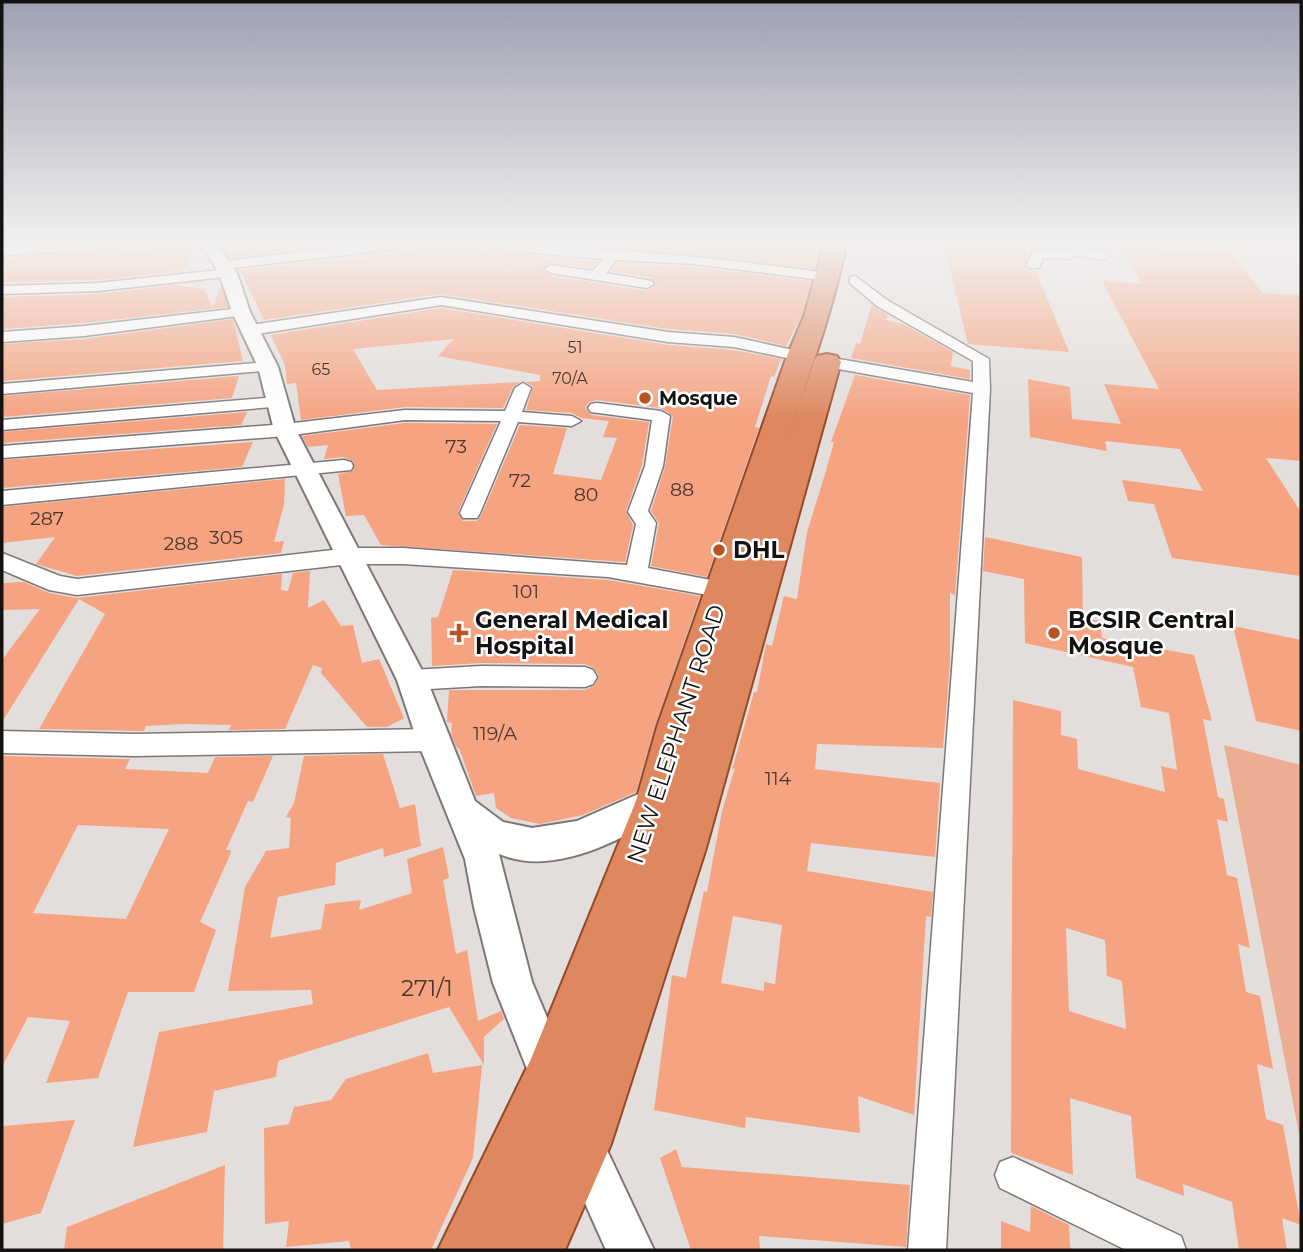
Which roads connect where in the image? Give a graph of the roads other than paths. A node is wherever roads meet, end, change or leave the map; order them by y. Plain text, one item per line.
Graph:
1 (239, 303) edge
2 (417, 303) edge
3 (456, 303) edge
4 (831, 303) edge
5 (883, 303) edge
6 (246, 321) junction
7 (2, 337) edge
8 (814, 359) junction
9 (268, 367) junction
10 (523, 388) dead end
11 (2, 389) edge
12 (982, 390) junction
13 (278, 402) junction
14 (597, 408) dead end
15 (512, 416) junction
16 (572, 421) dead end
17 (2, 425) edge
18 (285, 430) junction
19 (2, 452) edge
20 (344, 466) dead end
21 (304, 468) junction
22 (2, 498) edge
23 (470, 513) dead end
24 (350, 556) junction
25 (2, 561) edge
26 (636, 574) junction
27 (724, 590) junction
28 (585, 677) dead end
29 (412, 680) junction
30 (433, 740) junction
31 (2, 742) edge
32 (659, 801) junction
33 (464, 811) junction
34 (552, 1078) junction
35 (581, 1144) junction
36 (1013, 1175) dead end
37 (470, 1250) edge
38 (532, 1250) edge
39 (630, 1250) edge
40 (927, 1250) edge
41 (1167, 1250) edge

1 - 6 street
2 - 6 street
3 - 8 street
4 - 8 highway, NEW ELEPHANT ROAD
5 - 12 street
6 - 7 street
6 - 9 street
8 - 12 street
8 - 27 highway, NEW ELEPHANT ROAD
8 - 35 highway, NEW ELEPHANT ROAD
9 - 11 street
9 - 13 street
10 - 15 street
12 - 40 street
13 - 17 street
13 - 18 street
14 - 26 street
15 - 16 street
15 - 18 street
15 - 23 street
18 - 19 street
18 - 21 street
20 - 21 street
21 - 22 street
21 - 24 street
24 - 25 street
24 - 26 street
24 - 29 street
26 - 27 street
27 - 32 highway, NEW ELEPHANT ROAD
28 - 29 street
29 - 30 street
30 - 31 street
30 - 33 street
32 - 33 street
32 - 34 highway, NEW ELEPHANT ROAD
33 - 34 street
34 - 35 street
34 - 37 highway, NEW ELEPHANT ROAD
35 - 38 highway, NEW ELEPHANT ROAD
35 - 39 street
36 - 41 street

